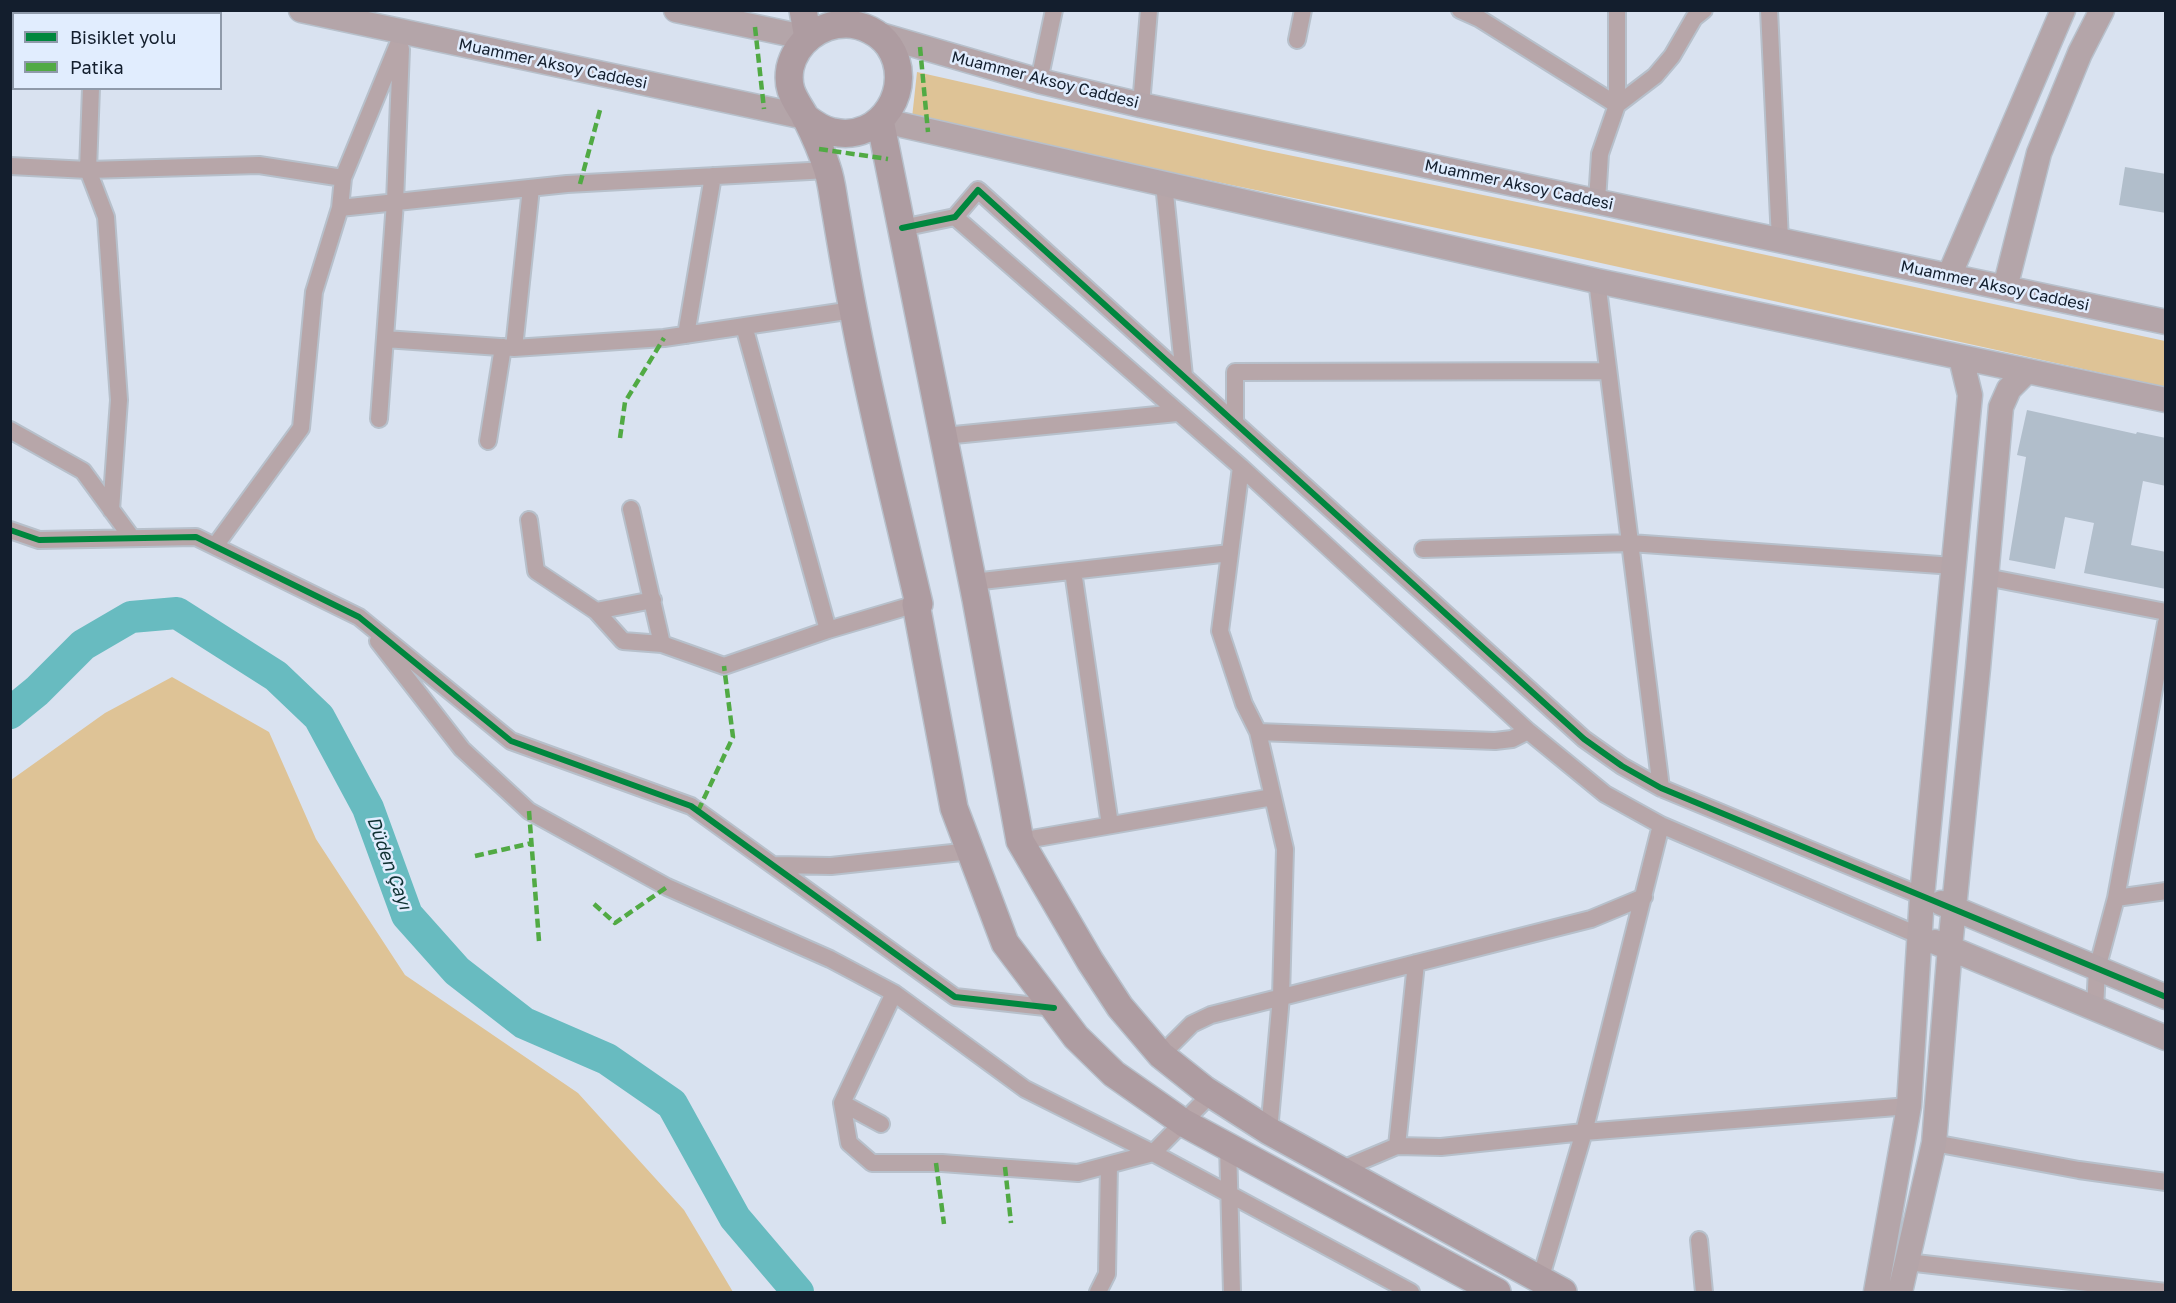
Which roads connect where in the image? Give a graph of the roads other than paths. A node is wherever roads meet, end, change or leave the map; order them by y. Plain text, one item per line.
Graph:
1 (301, 10) edge
2 (676, 10) edge
3 (803, 10) edge
4 (1054, 10) edge
5 (1149, 10) edge
6 (1303, 10) edge
7 (1460, 10) edge
8 (1617, 10) edge
9 (1704, 10) edge
10 (1769, 10) edge
11 (2063, 10) edge
12 (2102, 10) edge
13 (873, 22) edge
14 (402, 34) junction
15 (808, 38) junction
16 (1297, 40) dead end
17 (1039, 81) junction
18 (91, 90) edge
19 (1141, 105) junction
20 (1617, 105) junction
21 (806, 117) junction
22 (880, 120) junction
23 (10, 166) edge
24 (88, 170) junction
25 (828, 170) junction
26 (713, 177) junction
27 (343, 178) junction
28 (1164, 184) junction
29 (531, 188) junction
30 (1597, 201) junction
31 (395, 202) junction
32 (340, 208) junction
33 (954, 217) junction
34 (902, 228) junction
35 (1780, 240) junction
36 (1949, 276) junction
37 (1597, 281) junction
38 (2005, 288) junction
39 (853, 310) junction
40 (2166, 322) edge
41 (744, 326) junction
42 (686, 335) junction
43 (385, 339) junction
44 (508, 348) junction
45 (1960, 358) junction
46 (1608, 371) junction
47 (2027, 371) junction
48 (1184, 376) junction
49 (2166, 400) edge
50 (1177, 412) junction
51 (379, 419) dead end
52 (1235, 421) junction
53 (11, 428) edge
54 (944, 435) junction
55 (488, 441) dead end
56 (1241, 467) junction
57 (631, 509) dead end
58 (111, 510) junction
59 (529, 520) dead end
60 (10, 530) edge
61 (132, 538) junction
62 (1630, 543) junction
63 (215, 546) junction
64 (1423, 549) dead end
65 (1230, 553) junction
66 (1954, 566) junction
67 (1074, 571) junction
68 (1986, 577) junction
69 (973, 582) junction
70 (653, 600) junction
71 (916, 604) junction
72 (596, 611) junction
73 (2166, 612) edge
74 (360, 617) junction
75 (2166, 623) edge
76 (828, 630) junction
77 (662, 644) junction
78 (1528, 731) junction
79 (1258, 732) junction
80 (1661, 788) junction
81 (1273, 797) junction
82 (1110, 825) junction
83 (1661, 825) junction
84 (1020, 841) junction
85 (970, 851) junction
86 (774, 865) junction
87 (2166, 891) edge
88 (1922, 896) junction
89 (1644, 897) junction
90 (2116, 898) junction
91 (1954, 908) junction
92 (1920, 936) junction
93 (1950, 947) junction
94 (1416, 963) junction
95 (2097, 969) junction
96 (894, 993) junction
97 (1281, 997) junction
98 (2166, 997) edge
99 (1054, 1008) junction
100 (2095, 1009) junction
101 (2166, 1038) edge
102 (1161, 1055) junction
103 (1211, 1094) junction
104 (842, 1103) junction
105 (1909, 1106) junction
106 (1184, 1123) junction
107 (881, 1124) dead end
108 (1269, 1131) junction
109 (1584, 1132) junction
110 (1934, 1143) junction
111 (1228, 1146) junction
112 (1397, 1146) junction
113 (1153, 1153) junction
114 (1108, 1165) junction
115 (1340, 1170) junction
116 (2166, 1182) edge
117 (1229, 1194) junction
118 (1698, 1240) dead end
119 (1907, 1262) junction
120 (1551, 1286) edge
121 (2166, 1292) edge
122 (1098, 1293) edge
123 (1232, 1293) edge
124 (1411, 1293) edge
125 (1497, 1293) edge
126 (1704, 1293) edge
127 (1875, 1293) edge
128 (1900, 1293) edge

1 - 14 main road, Muammer Aksoy Caddesi
2 - 15 main road
3 - 15 main road
4 - 17 street
5 - 19 street
6 - 16 street
7 - 20 street
8 - 20 street
9 - 20 street
10 - 35 street
11 - 36 main road
12 - 38 main road
13 - 15 main road
13 - 17 main road, Muammer Aksoy Caddesi
13 - 22 main road
14 - 21 main road, Muammer Aksoy Caddesi
14 - 27 street
14 - 31 street
15 - 21 main road
17 - 19 main road, Muammer Aksoy Caddesi
18 - 24 street
19 - 30 main road, Muammer Aksoy Caddesi
20 - 30 street
21 - 22 main road
21 - 25 main road
22 - 28 main road
22 - 34 main road
23 - 24 street
24 - 27 street
24 - 58 street
25 - 26 street
25 - 39 main road
26 - 29 street
26 - 42 street
27 - 32 street
28 - 37 main road
28 - 48 street
29 - 31 street
29 - 44 street
30 - 35 main road, Muammer Aksoy Caddesi
31 - 32 street
31 - 43 street
32 - 63 street
33 - 34 street
33 - 48 street
33 - 50 street
34 - 54 main road
35 - 36 main road, Muammer Aksoy Caddesi
36 - 38 main road, Muammer Aksoy Caddesi
37 - 45 main road
37 - 46 street
38 - 40 main road, Muammer Aksoy Caddesi
39 - 41 street
39 - 71 main road
41 - 42 street
41 - 76 street
42 - 44 street
43 - 44 street
43 - 51 street
44 - 55 street
45 - 47 main road
45 - 66 main road
46 - 52 street
46 - 62 street
47 - 49 main road
47 - 68 main road
48 - 52 street
50 - 54 street
50 - 56 street
52 - 80 street
53 - 58 street
54 - 69 main road
56 - 65 street
56 - 78 street
57 - 70 street
58 - 61 street
59 - 72 street
60 - 61 street
61 - 63 street
62 - 64 street
62 - 66 street
62 - 80 street
63 - 74 street
65 - 67 street
65 - 79 street
66 - 88 main road
67 - 69 street
67 - 82 street
68 - 73 street
68 - 91 main road
69 - 84 main road
70 - 72 street
70 - 77 street
71 - 76 street
71 - 85 main road
72 - 77 street
74 - 86 street
74 - 96 street
75 - 90 street
76 - 77 street
78 - 79 street
78 - 83 street
79 - 81 street
80 - 88 street
81 - 82 street
81 - 97 street
82 - 84 street
83 - 89 street
83 - 92 street
84 - 102 main road
85 - 86 street
85 - 99 main road
86 - 99 street
87 - 90 street
88 - 91 main road
88 - 92 main road
89 - 94 street
89 - 109 street
90 - 95 street
91 - 93 main road
91 - 95 main road
92 - 93 main road
92 - 105 main road
93 - 100 main road
93 - 110 main road
94 - 97 street
94 - 112 street
95 - 98 main road
95 - 100 street
96 - 104 street
96 - 113 street
97 - 102 street
97 - 108 street
99 - 106 main road
100 - 101 main road
102 - 103 main road
103 - 106 street
103 - 108 main road
104 - 107 street
104 - 114 street
105 - 109 street
105 - 127 main road
106 - 111 main road
106 - 113 street
108 - 115 main road
109 - 112 street
109 - 120 street
110 - 116 street
110 - 119 main road
111 - 117 street
111 - 125 main road
112 - 115 street
113 - 114 street
113 - 117 street
114 - 122 street
115 - 120 main road
117 - 123 street
117 - 124 street
118 - 126 street
119 - 121 street
119 - 128 main road

